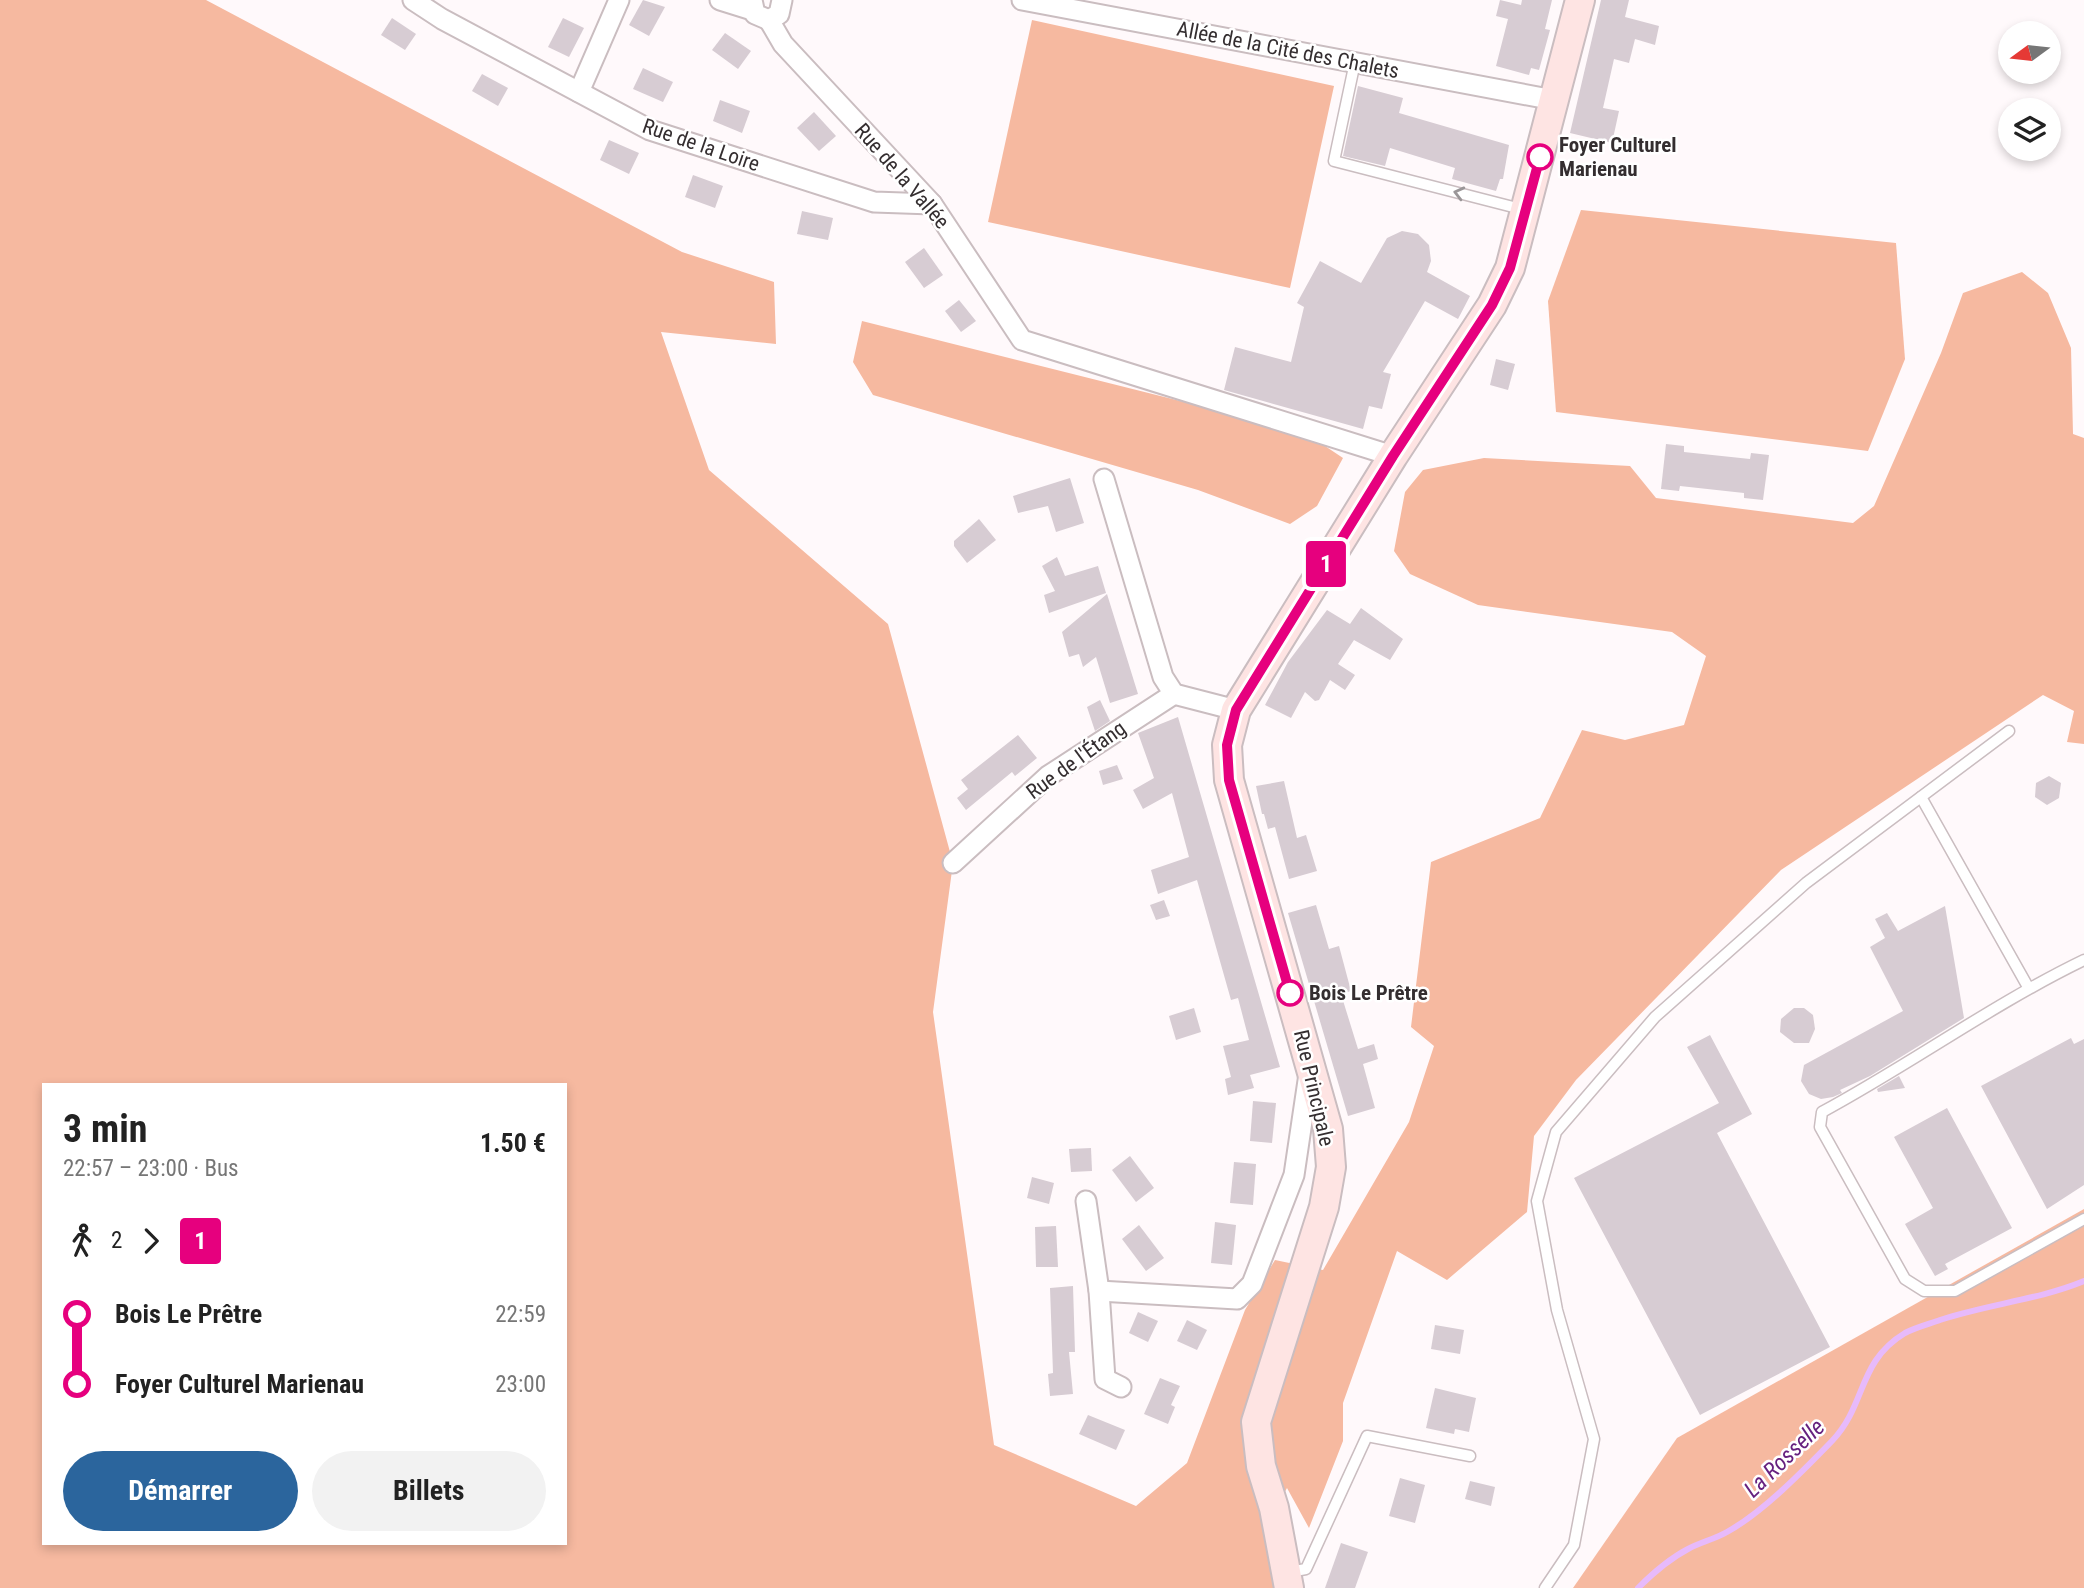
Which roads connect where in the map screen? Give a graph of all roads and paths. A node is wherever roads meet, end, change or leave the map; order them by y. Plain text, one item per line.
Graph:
1 (413, 0) edge
2 (619, 0) edge
3 (720, 0) edge
4 (782, 0) edge
5 (1022, 0) edge
6 (1580, 0) edge
7 (752, 5) edge
8 (1080, 5) edge
9 (769, 20) junction
10 (1355, 62) junction
11 (579, 92) junction
12 (1554, 100) junction
13 (932, 204) junction
14 (1525, 210) junction
15 (1393, 456) junction
16 (1104, 479) dead end
17 (1174, 694) junction
18 (1236, 710) junction
19 (2009, 731) dead end
20 (1922, 797) junction
21 (953, 863) dead end
22 (2084, 960) edge
23 (2028, 987) junction
24 (1310, 1069) junction
25 (1086, 1202) dead end
26 (2084, 1219) edge
27 (1099, 1291) junction
28 (1121, 1387) dead end
29 (1470, 1455) dead end
30 (1289, 1580) edge
31 (1545, 1588) edge

1 - 11 street, Rue de la Loire
2 - 11 street
3 - 7 street, Rue de la Vallée
4 - 9 street
5 - 8 street, Allée de la Cité des Chalets
6 - 12 main road, Rue Principale
7 - 9 street, Rue de la Vallée
8 - 10 street, Allée de la Cité des Chalets
9 - 13 street, Rue de la Vallée
10 - 12 street, Allée de la Cité des Chalets
14 -> 10 lane
11 - 13 street, Rue de la Loire
12 - 14 main road, Rue Principale
13 - 15 street, Rue de la Vallée
14 - 15 main road, Rue Principale
15 - 18 main road, Rue Principale
16 - 17 street
17 - 18 street
17 - 21 street, Rue de l'Étang
18 - 24 main road, Rue Principale
19 - 20 lane
20 - 23 lane
20 - 31 lane
22 - 23 lane
23 - 26 lane
24 - 27 street
24 - 30 main road, Rue Principale
25 - 27 street
27 - 28 street
29 - 30 lane

